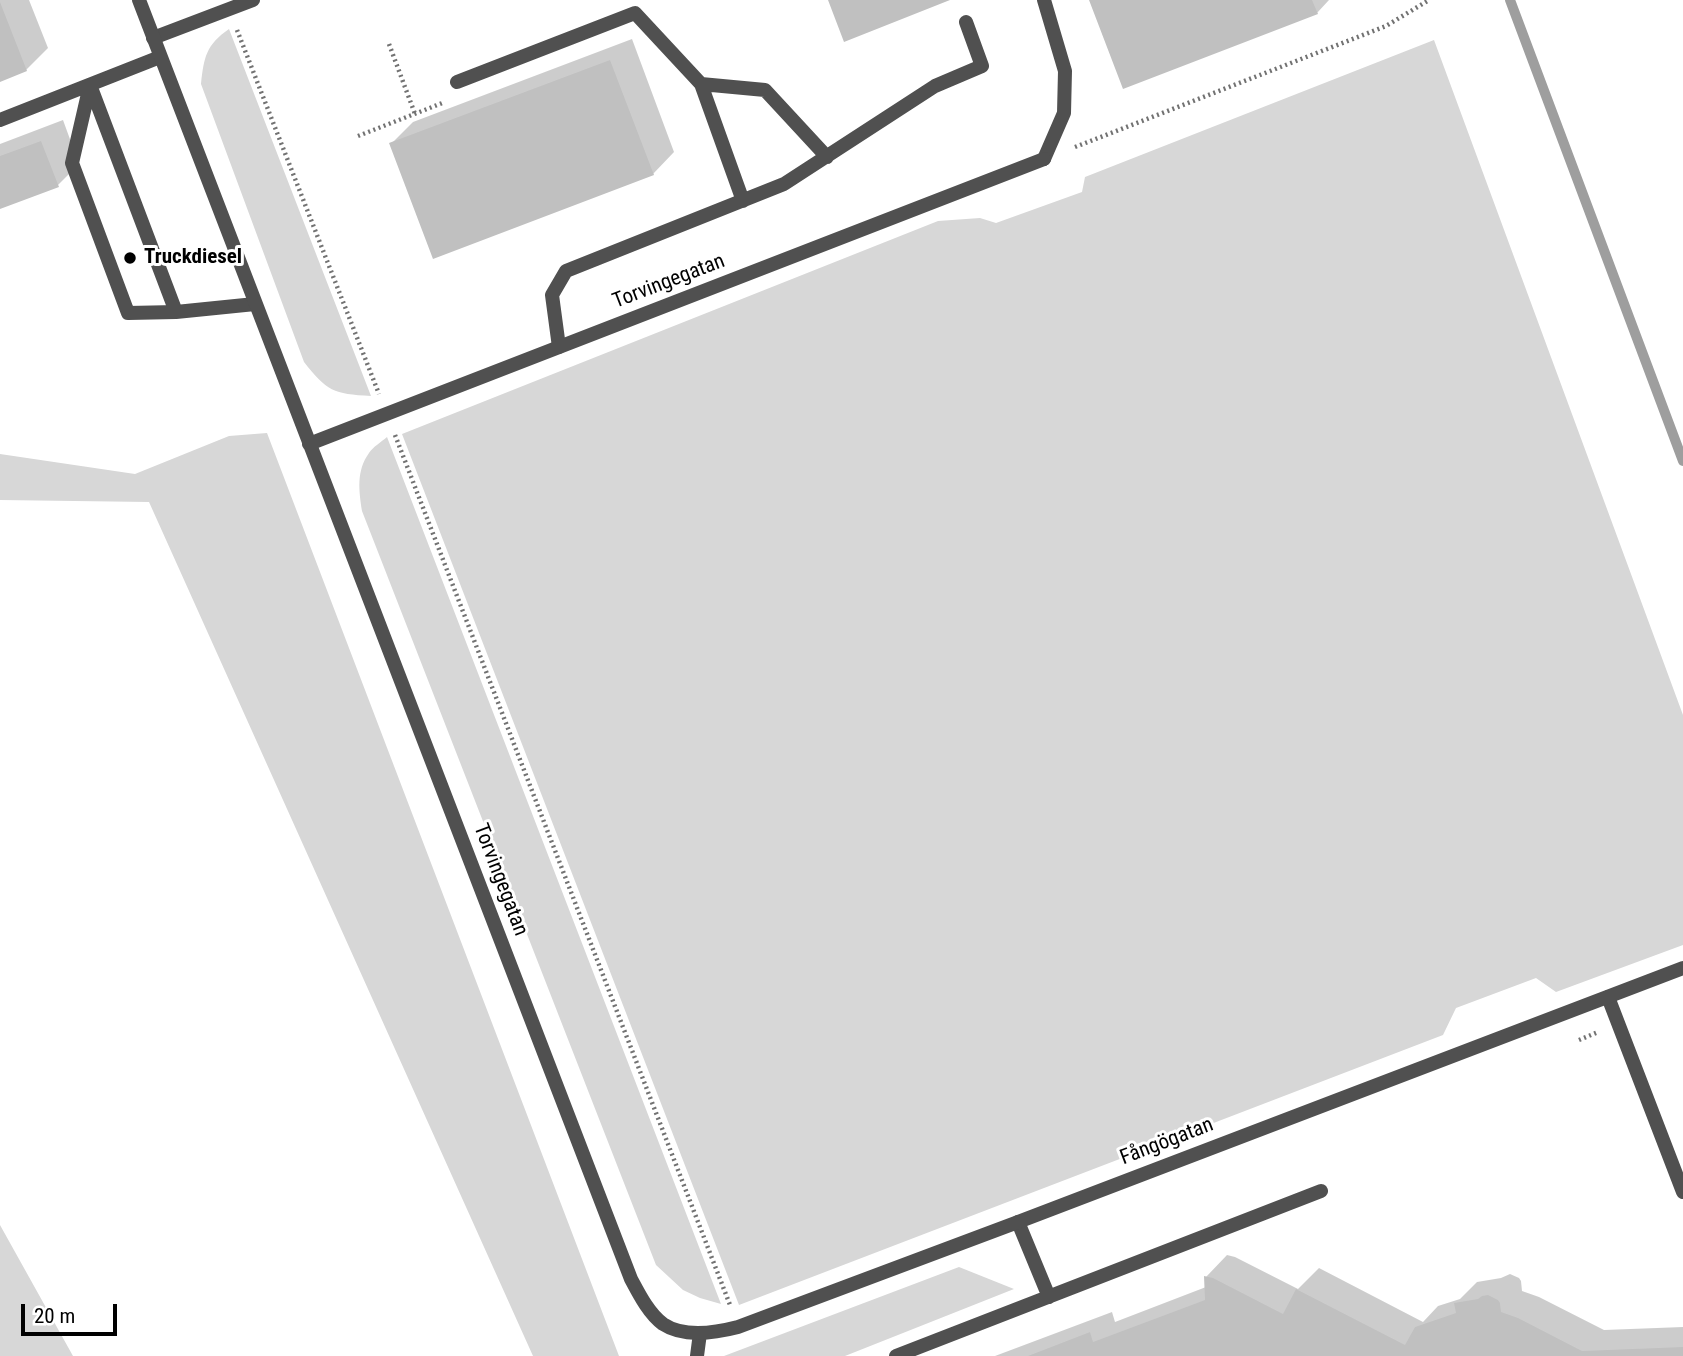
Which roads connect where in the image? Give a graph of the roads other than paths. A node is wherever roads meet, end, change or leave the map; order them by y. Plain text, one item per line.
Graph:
1 (139, 0) edge
2 (253, 0) edge
3 (1044, 0) edge
4 (966, 22) dead end
5 (153, 38) junction
6 (160, 57) junction
7 (457, 82) road end
8 (701, 84) junction
9 (90, 85) junction
10 (0, 120) edge
11 (827, 157) junction
12 (743, 201) junction
13 (255, 303) junction
14 (177, 312) junction
15 (559, 347) junction
16 (309, 444) junction
17 (1683, 968) edge
18 (1608, 997) junction
19 (1680, 1174) edge
20 (1321, 1191) dead end
21 (1683, 1192) edge
22 (1018, 1222) junction
23 (1049, 1297) junction
24 (663, 1324) joint
25 (700, 1333) junction
26 (697, 1356) edge
27 (896, 1356) edge

1 - 5 street, Torvingegatan
2 - 5 street
3 - 15 street, Torvingegatan
4 - 11 street
5 - 6 street, Torvingegatan
6 - 9 street
6 - 13 street, Torvingegatan
7 - 8 street
8 - 11 street
8 - 12 street
9 - 10 street
9 - 14 street
9 - 14 street
11 - 12 street
12 - 15 street
13 - 14 street
13 - 16 street, Torvingegatan
15 - 16 street, Torvingegatan
16 - 24 street, Torvingegatan
17 - 18 street, Fångögatan
18 - 19 street
18 - 22 street, Fångögatan
19 - 21 street
20 - 23 street
22 - 23 street
22 - 25 street, Fångögatan
23 - 27 street
24 - 25 street, Fångögatan
25 - 26 street

